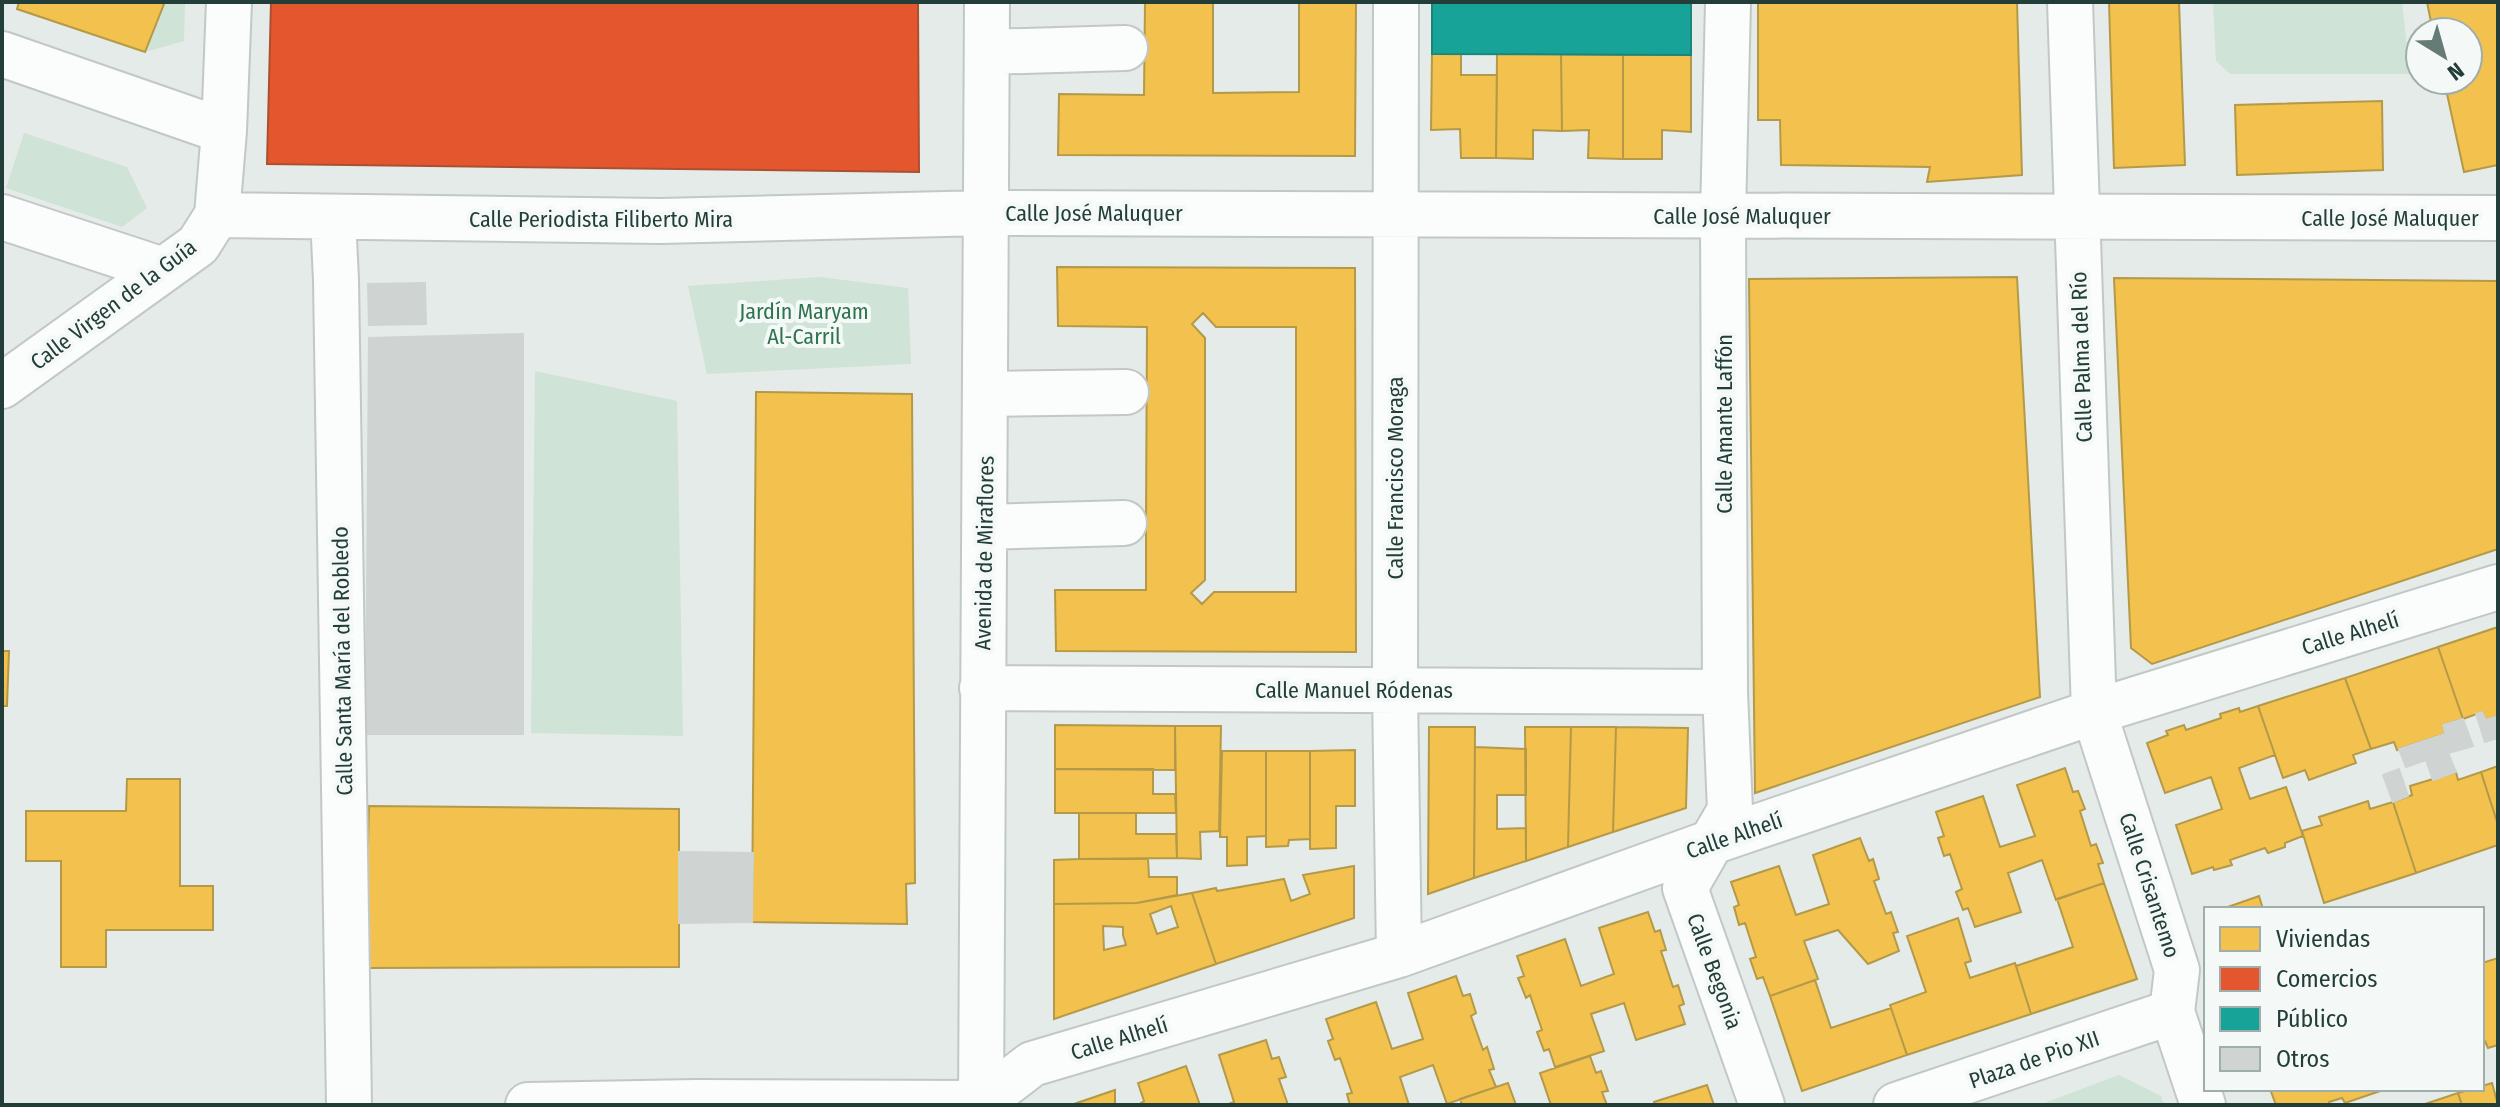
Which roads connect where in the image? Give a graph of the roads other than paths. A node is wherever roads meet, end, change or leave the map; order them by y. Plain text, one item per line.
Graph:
1 (229, 2) edge
2 (987, 2) edge
3 (1396, 2) edge
4 (1728, 2) edge
5 (2070, 2) edge
6 (1125, 48) dead end
7 (987, 52) junction
8 (2, 54) edge
9 (224, 131) junction
10 (986, 213) junction
11 (1395, 214) junction
12 (217, 215) junction
13 (1723, 216) junction
14 (2, 217) edge
15 (2076, 217) junction
16 (333, 218) junction
17 (2498, 218) edge
18 (163, 270) junction
19 (2, 386) edge
20 (1126, 392) dead end
21 (985, 394) junction
22 (1124, 523) dead end
23 (984, 527) junction
24 (2498, 587) edge
25 (982, 688) junction
26 (1395, 691) junction
27 (1725, 692) junction
28 (2094, 712) junction
29 (1712, 842) junction
30 (1399, 955) junction
31 (2172, 1012) junction
32 (981, 1104) edge
33 (349, 1105) edge
34 (528, 1105) edge
35 (1762, 1105) edge
36 (1896, 1105) edge
37 (2203, 1105) edge

1 - 9 street
2 - 7 street, Avenida de Miraflores
3 - 11 street, Calle Francisco Moraga
4 - 13 street, Calle Amante Laffón
5 - 15 street, Calle Palma del Río
6 - 7 street
7 - 10 street, Avenida de Miraflores
8 - 9 street
9 - 12 street
10 - 11 street, Calle José Maluquer
10 - 16 street, Calle Periodista Filiberto Mira
10 - 21 street, Avenida de Miraflores
11 - 13 street, Calle José Maluquer
11 - 26 street, Calle Francisco Moraga
12 - 16 street, Calle Periodista Filiberto Mira
12 - 18 street, Calle Virgen de la Guía
13 - 15 street, Calle José Maluquer
13 - 27 street, Calle Amante Laffón
14 - 18 street
15 - 17 street, Calle José Maluquer
15 - 28 street, Calle Palma del Río
16 - 33 street, Calle Santa María del Robledo
18 - 19 street, Calle Virgen de la Guía
20 - 21 street
21 - 23 street, Avenida de Miraflores
22 - 23 street
23 - 25 street, Avenida de Miraflores
24 - 28 street, Calle Alhelí
25 - 26 street, Calle Manuel Ródenas
25 - 32 street, Avenida de Miraflores
26 - 27 street, Calle Manuel Ródenas
26 - 30 street, Calle Francisco Moraga
27 - 29 street, Calle Amante Laffón
28 - 29 street, Calle Alhelí
28 - 31 street, Calle Crisantemo
29 - 30 street, Calle Alhelí
29 - 35 street, Calle Begonia
30 - 32 street, Calle Alhelí
31 - 36 street, Plaza de Pio XII
31 - 37 street, Calle Crisantemo
32 - 34 street

